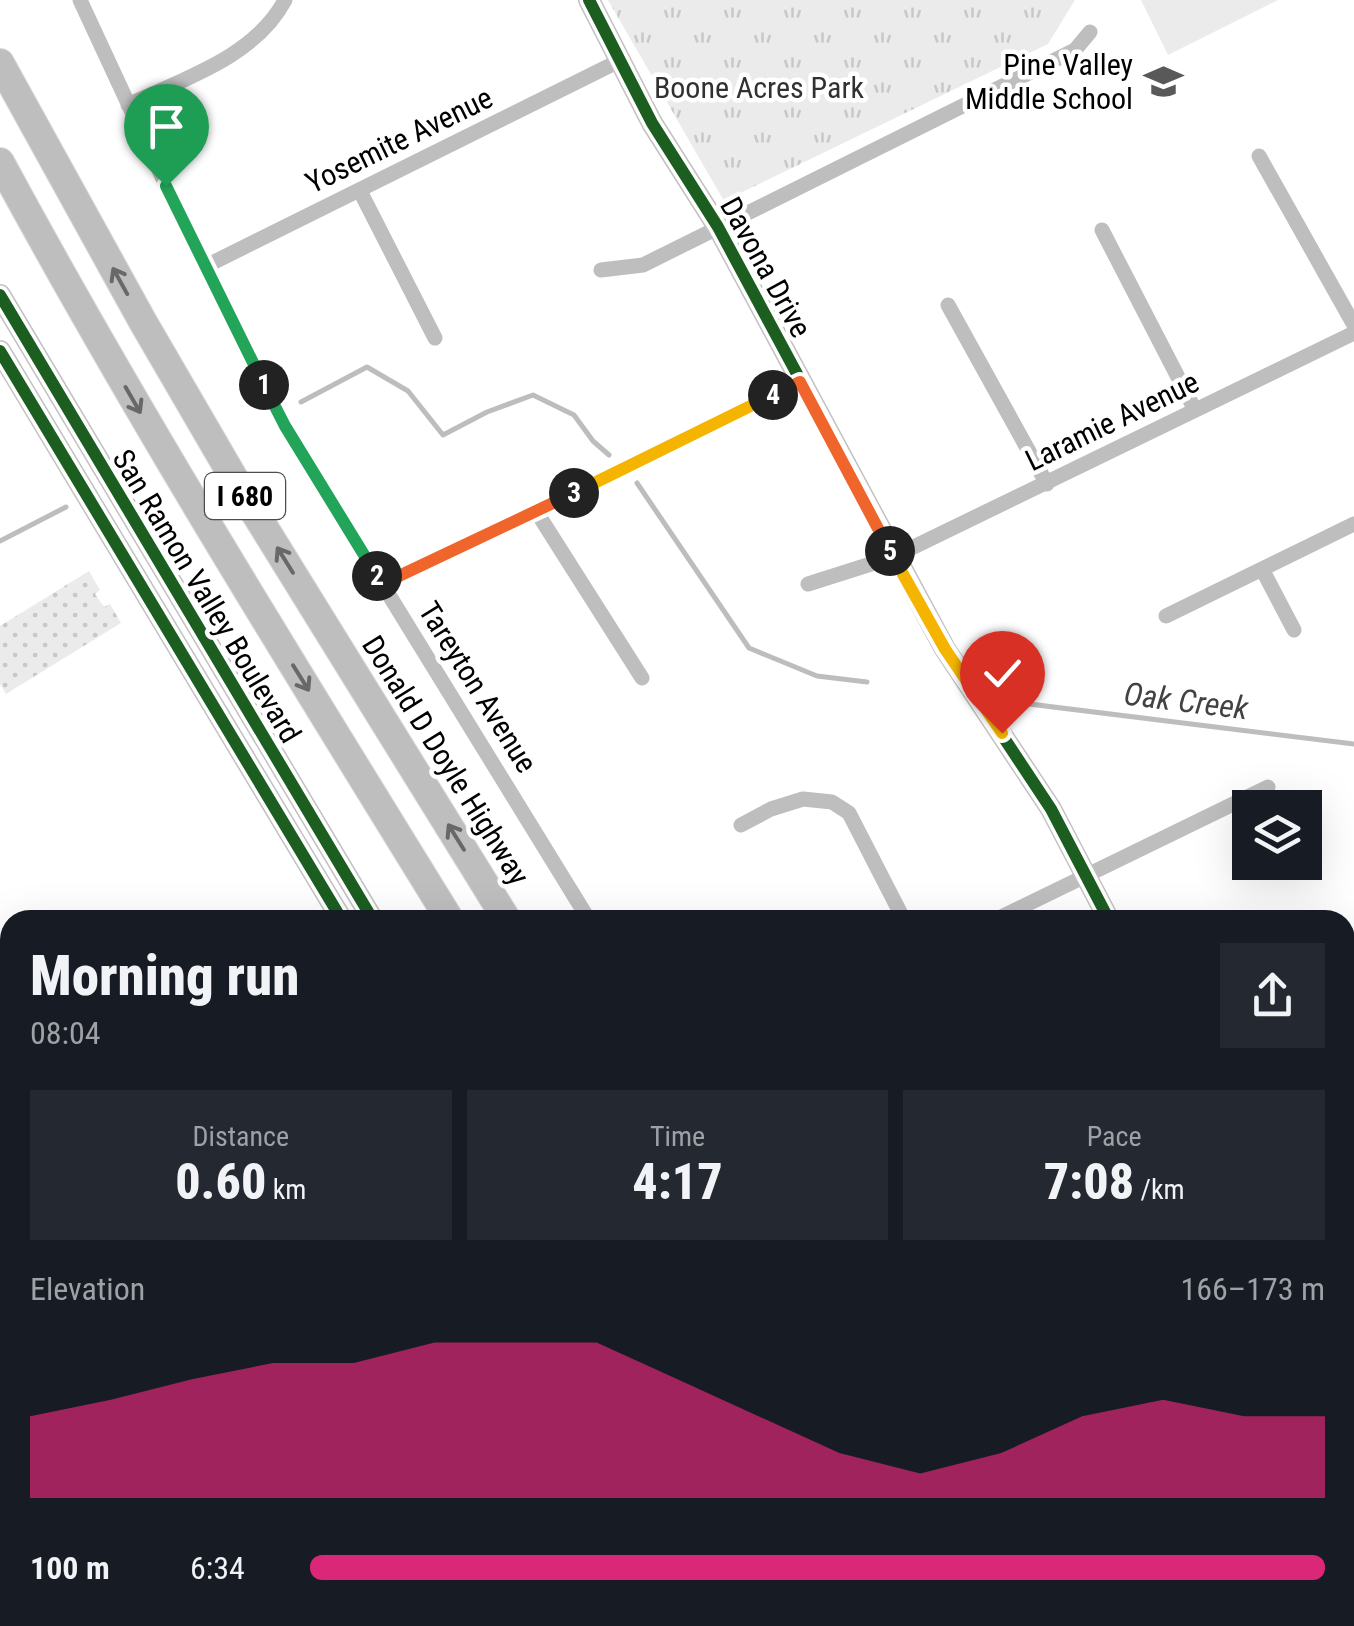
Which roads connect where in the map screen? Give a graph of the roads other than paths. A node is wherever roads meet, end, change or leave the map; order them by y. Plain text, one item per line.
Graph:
1 (80, 0) edge
2 (285, 0) edge
3 (589, 0) edge
4 (1090, 32) dead end
5 (619, 61) junction
6 (0, 62) edge
7 (128, 105) junction
8 (1258, 156) dead end
9 (0, 162) edge
10 (360, 190) junction
11 (718, 227) junction
12 (1102, 230) dead end
13 (204, 267) junction
14 (601, 270) dead end
15 (0, 296) edge
16 (948, 305) dead end
17 (1354, 326) edge
18 (1354, 334) edge
19 (435, 338) dead end
20 (0, 351) edge
21 (800, 382) junction
22 (1195, 410) junction
23 (1047, 484) junction
24 (536, 512) junction
25 (1354, 524) edge
26 (894, 558) junction
27 (1262, 569) junction
28 (382, 584) junction
29 (808, 584) dead end
30 (1166, 616) dead end
31 (1294, 630) dead end
32 (642, 678) dead end
33 (1268, 787) dead end
34 (741, 825) dead end
35 (1087, 874) junction
36 (336, 910) edge
37 (366, 910) edge
38 (444, 910) edge
39 (501, 910) edge
40 (582, 910) edge
41 (899, 910) edge
42 (1014, 910) edge
43 (1104, 910) edge

1 - 7 street, Tareyton Avenue
2 - 7 street
3 - 5 main road, Davona Drive
4 - 11 street
5 - 10 street, Yosemite Avenue
5 - 11 main road, Davona Drive
39 -> 6 highway, Donald D Doyle Highway / I 680
7 - 13 street, Tareyton Avenue
8 - 17 street
9 -> 38 highway, I 680
10 - 13 street, Yosemite Avenue
10 - 19 street
11 - 14 street
11 - 21 main road, Davona Drive
12 - 22 street
13 - 28 street, Tareyton Avenue
15 - 37 main road, San Ramon Valley Boulevard
16 - 23 street
18 - 22 street, Laramie Avenue
20 - 36 main road, San Ramon Valley Boulevard
21 - 24 street
21 - 26 main road, Davona Drive
22 - 23 street, Laramie Avenue
23 - 26 street, Laramie Avenue
24 - 28 street
24 - 32 street
25 - 27 street
26 - 29 street, Laramie Avenue
26 - 35 main road, Davona Drive
27 - 30 street
27 - 31 street
28 - 40 street, Tareyton Avenue
33 - 35 street
34 - 41 street
35 - 42 street
35 - 43 main road, Davona Drive

